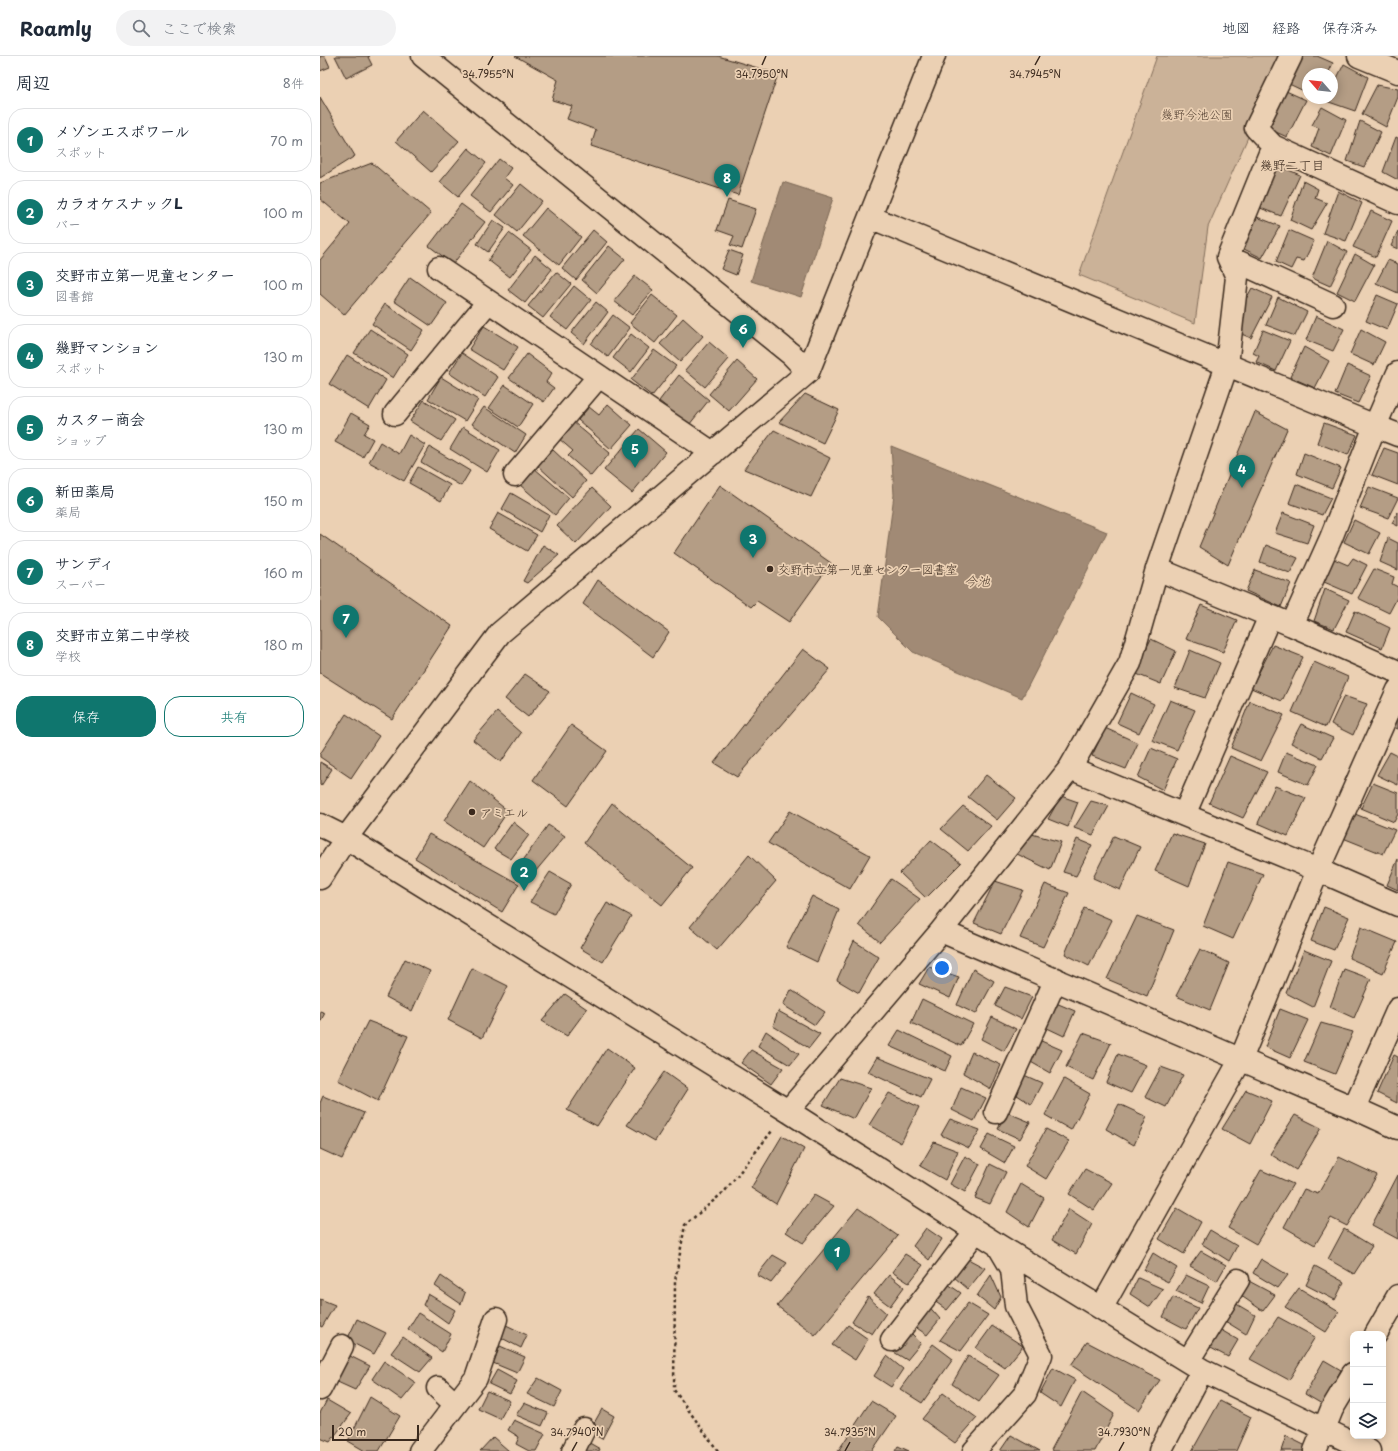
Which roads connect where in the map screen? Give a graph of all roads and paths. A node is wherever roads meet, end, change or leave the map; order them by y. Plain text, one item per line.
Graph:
1 (422, 56) edge
2 (934, 56) edge
3 (1291, 56) edge
4 (1359, 56) edge
5 (1398, 72) edge
6 (1273, 146) junction
7 (1398, 203) edge
8 (870, 217) junction
9 (1228, 257) junction
10 (439, 268) dead end
11 (488, 302) junction
12 (1333, 305) dead end
13 (1227, 365) junction
14 (808, 372) junction
15 (1398, 373) edge
16 (599, 376) junction
17 (395, 414) dead end
18 (1375, 426) junction
19 (1398, 436) edge
20 (713, 453) junction
21 (515, 475) dead end
22 (1157, 569) junction
23 (1270, 616) junction
24 (1292, 625) junction
25 (1398, 672) edge
26 (1398, 690) edge
27 (1070, 768) junction
28 (1184, 815) junction
29 (320, 825) edge
30 (346, 838) junction
31 (1318, 870) junction
32 (320, 878) edge
33 (1398, 905) edge
34 (942, 931) junction
35 (1056, 979) junction
36 (1398, 1009) edge
37 (1241, 1059) junction
38 (1354, 1108) junction
39 (788, 1111) junction
40 (996, 1112) dead end
41 (1398, 1128) edge
42 (976, 1231) junction
43 (998, 1245) junction
44 (1238, 1280) dead end
45 (1398, 1296) edge
46 (1102, 1307) junction
47 (496, 1319) dead end
48 (1378, 1331) edge
49 (892, 1340) dead end
50 (342, 1346) dead end
51 (1195, 1365) junction
52 (1350, 1380) edge
53 (438, 1388) dead end
54 (320, 1389) edge
55 (455, 1404) junction
56 (584, 1429) dead end
57 (1323, 1429) junction
58 (420, 1451) edge
59 (573, 1451) edge
60 (718, 1451) edge
61 (974, 1451) edge
62 (1160, 1451) edge
63 (1315, 1451) edge
64 (1369, 1451) edge

1 - 14 street
2 - 8 street
3 - 6 street
4 - 5 street
6 - 7 street
6 - 9 street
8 - 13 street
8 - 14 street
9 - 12 street
9 - 13 street
10 - 11 street
11 - 16 street
11 - 17 street
13 - 18 street
13 - 22 street
14 - 20 street
15 - 18 street
16 - 20 street
16 - 21 street
18 - 19 street
18 - 24 street
20 - 30 street
22 - 23 street
22 - 27 street
23 - 24 street
23 - 28 street
24 - 25 street
26 - 31 street
27 - 28 street
27 - 34 street
28 - 31 street
29 - 30 street
30 - 32 street
30 - 39 street
31 - 33 street
31 - 37 street
34 - 35 street
34 - 39 street
35 - 37 street
35 - 40 street
36 - 38 street
37 - 38 street
37 - 46 street
38 - 41 street
39 - 42 street
39 - 60 path
42 - 43 street
42 - 49 street
43 - 46 street
43 - 61 street
44 - 51 street
45 - 48 street
46 - 51 street
47 - 55 street
50 - 54 street
51 - 57 street
51 - 62 street
52 - 57 street
53 - 55 street
55 - 58 street
56 - 59 street
57 - 63 street
57 - 64 street

